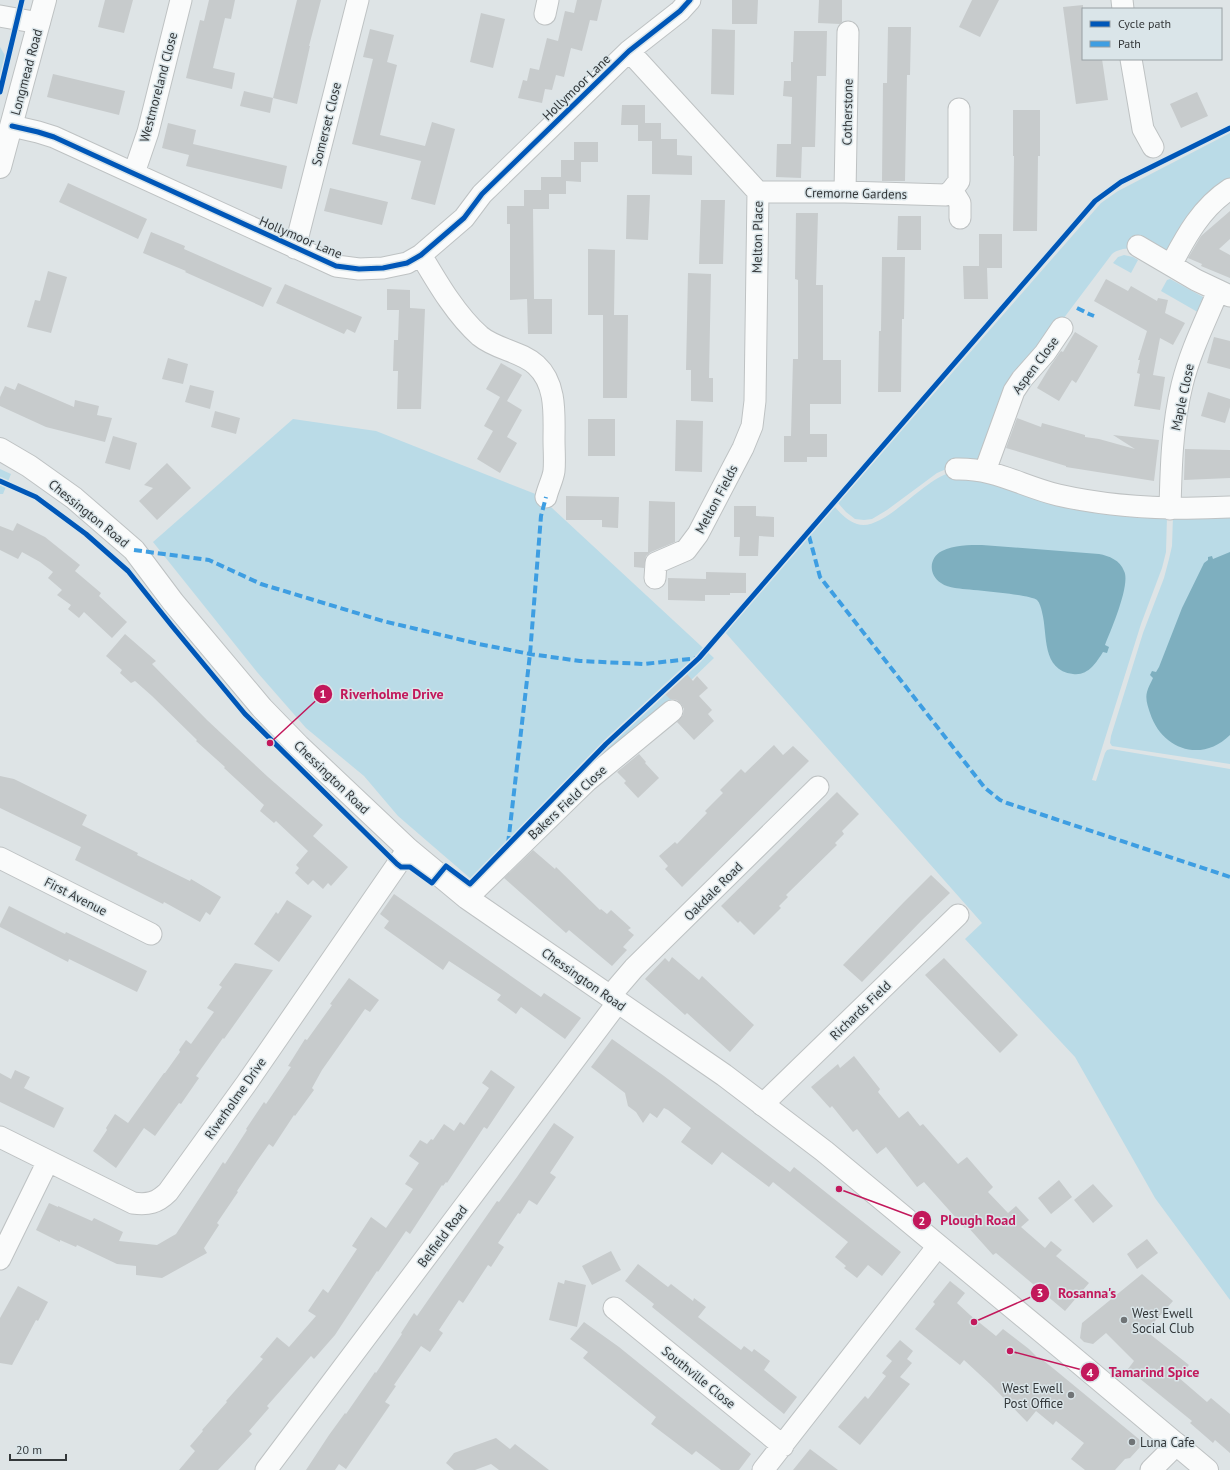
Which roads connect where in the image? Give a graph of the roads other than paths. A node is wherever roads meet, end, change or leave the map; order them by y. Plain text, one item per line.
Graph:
1 (44, 0) edge
2 (181, 0) edge
3 (358, 0) edge
4 (680, 4) edge
5 (0, 16) edge
6 (39, 23) junction
7 (848, 32) dead end
8 (629, 51) junction
9 (1131, 60) edge
10 (959, 109) dead end
11 (12, 126) junction
12 (1153, 147) dead end
13 (0, 167) edge
14 (134, 173) junction
15 (1230, 189) edge
16 (952, 190) junction
17 (758, 192) junction
18 (845, 192) junction
19 (960, 218) dead end
20 (1138, 246) dead end
21 (294, 248) junction
22 (421, 255) junction
23 (1171, 265) junction
24 (1224, 293) edge
25 (1062, 328) dead end
26 (755, 401) joint
27 (0, 449) edge
28 (956, 469) dead end
29 (985, 471) junction
30 (546, 497) dead end
31 (1230, 507) edge
32 (1170, 509) junction
33 (655, 578) dead end
34 (672, 711) dead end
35 (818, 787) dead end
36 (408, 849) junction
37 (0, 858) edge
38 (467, 898) junction
39 (958, 915) dead end
40 (152, 934) dead end
41 (614, 999) junction
42 (762, 1105) junction
43 (0, 1137) edge
44 (48, 1161) junction
45 (938, 1246) junction
46 (0, 1259) edge
47 (614, 1308) dead end
48 (1177, 1444) junction
49 (783, 1446) junction
50 (266, 1470) edge
51 (763, 1470) edge
52 (1151, 1470) edge
53 (1207, 1470) edge

1 - 6 main road, Longmead Road
2 - 14 street, Westmoreland Close
3 - 21 street, Somerset Close
4 - 8 street, Hollymoor Lane
5 - 6 street
6 - 11 main road, Longmead Road
7 - 18 street, Cotherstone
8 - 17 street, Melton Place
8 - 22 street, Hollymoor Lane
9 - 12 street
10 - 16 street
11 - 13 main road, Longmead Road
11 - 14 street, Hollymoor Lane
14 - 21 street, Hollymoor Lane
15 - 23 street
16 - 18 street, Cremorne Gardens
16 - 19 street
17 - 18 street, Cremorne Gardens
17 - 26 street, Melton Place
20 - 23 street
21 - 22 street, Hollymoor Lane
22 - 30 street
23 - 24 street
24 - 32 street, Maple Close
25 - 29 street, Aspen Close
26 - 33 street, Melton Fields
27 - 36 main road, Chessington Road
28 - 29 street
29 - 32 street
31 - 32 street
34 - 38 street, Bakers Field Close
35 - 41 street, Oakdale Road
36 - 38 main road, Chessington Road
36 - 44 street, Riverholme Drive
37 - 40 street, First Avenue
38 - 41 main road, Chessington Road
39 - 42 street, Richards Field
41 - 42 main road, Chessington Road
41 - 50 street, Belfield Road
42 - 45 main road, Chessington Road
43 - 44 street, Riverholme Drive
44 - 46 street
45 - 48 main road, Chessington Road
45 - 49 street
47 - 49 street, Southville Close
48 - 52 street
48 - 53 main road, Chessington Road
49 - 51 street

